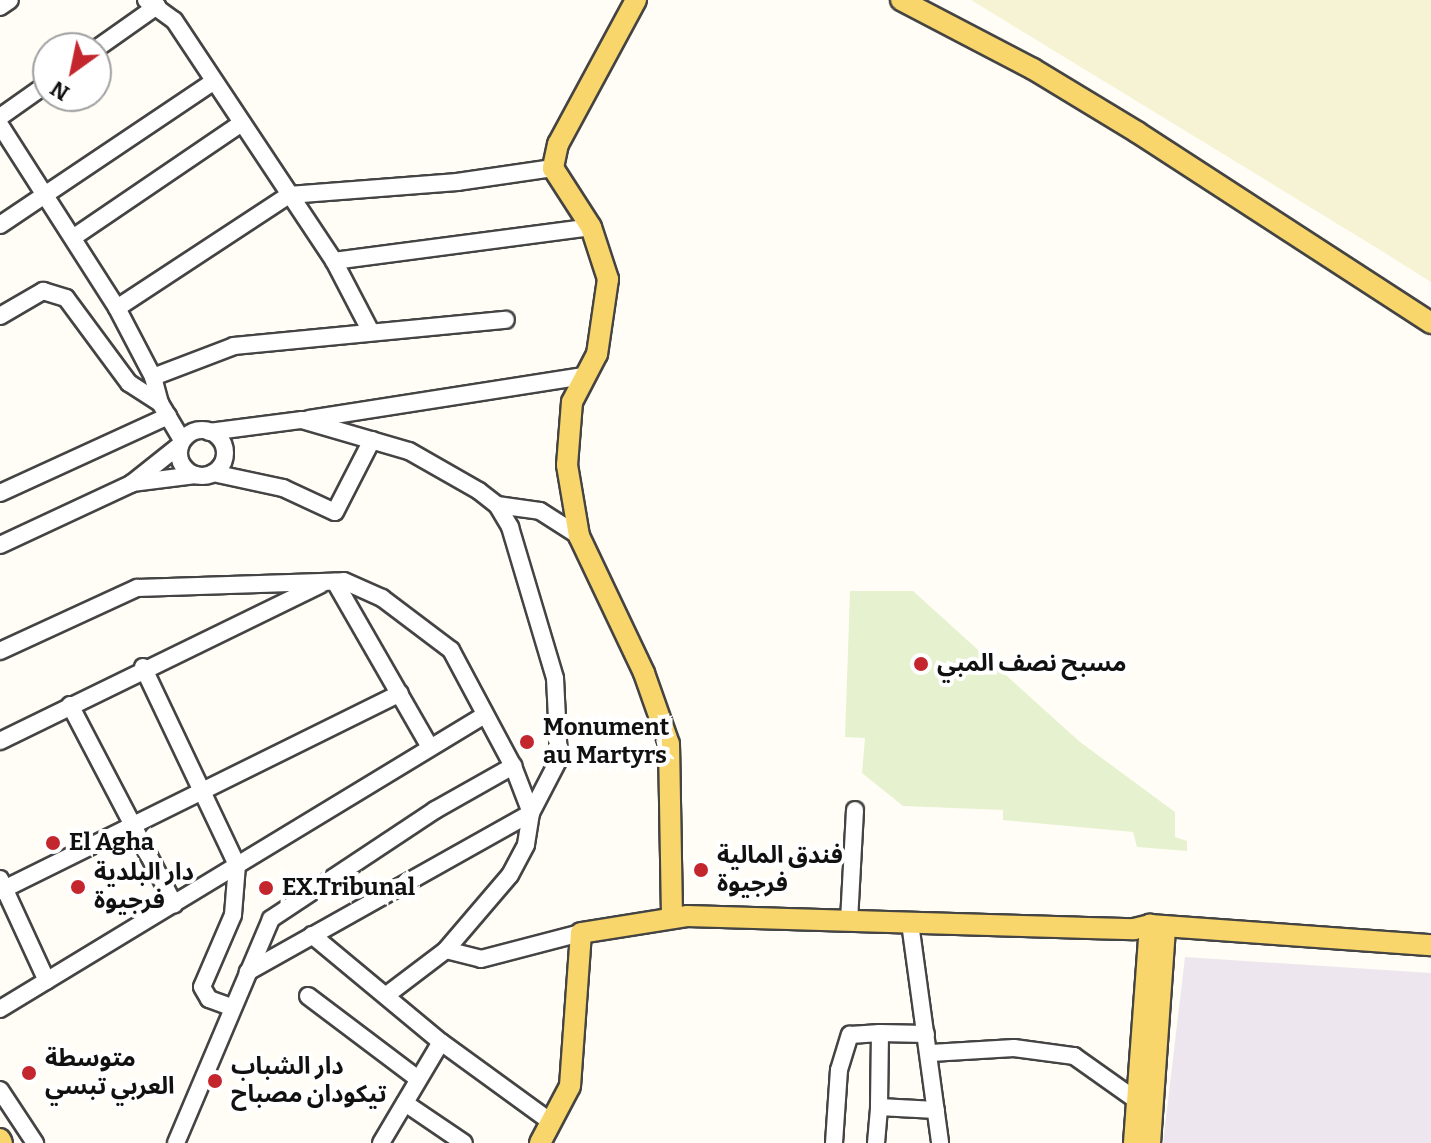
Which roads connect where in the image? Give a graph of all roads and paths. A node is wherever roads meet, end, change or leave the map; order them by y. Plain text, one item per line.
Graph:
1 (10, 0) edge
2 (636, 0) edge
3 (901, 0) edge
4 (151, 3) edge
5 (0, 7) edge
6 (112, 36) edge
7 (214, 81) junction
8 (32, 94) edge
9 (0, 117) edge
10 (242, 123) junction
11 (0, 125) edge
12 (553, 168) junction
13 (45, 195) junction
14 (289, 195) junction
15 (0, 225) edge
16 (591, 227) junction
17 (74, 237) junction
18 (334, 261) junction
19 (117, 308) junction
20 (0, 316) edge
21 (506, 320) dead end
22 (1431, 323) edge
23 (371, 332) junction
24 (584, 376) junction
25 (153, 377) junction
26 (164, 410) junction
27 (302, 420) junction
28 (245, 427) junction
29 (209, 432) junction
30 (372, 440) junction
31 (181, 443) junction
32 (225, 458) junction
33 (213, 473) junction
34 (195, 475) junction
35 (131, 484) junction
36 (0, 493) edge
37 (497, 505) junction
38 (579, 536) junction
39 (0, 545) edge
40 (330, 582) junction
41 (0, 651) edge
42 (143, 667) junction
43 (400, 693) junction
44 (70, 705) junction
45 (483, 716) junction
46 (0, 741) edge
47 (430, 747) junction
48 (513, 766) junction
49 (201, 793) junction
50 (855, 810) dead end
51 (531, 813) junction
52 (131, 823) junction
53 (237, 865) junction
54 (2, 886) edge
55 (174, 904) junction
56 (672, 917) junction
57 (849, 921) junction
58 (910, 923) junction
59 (1153, 932) junction
60 (581, 933) junction
61 (312, 935) junction
62 (1298, 942) junction
63 (1431, 945) edge
64 (446, 950) junction
65 (1431, 958) edge
66 (248, 972) junction
67 (47, 981) junction
68 (388, 994) junction
69 (308, 996) dead end
70 (231, 1007) junction
71 (0, 1009) edge
72 (880, 1033) junction
73 (926, 1034) junction
74 (441, 1042) junction
75 (931, 1053) junction
76 (418, 1079) junction
77 (0, 1090) edge
78 (1139, 1102) junction
79 (405, 1103) junction
80 (879, 1107) junction
81 (936, 1110) junction
82 (551, 1122) junction
83 (35, 1143) edge
84 (176, 1143) edge
85 (381, 1143) edge
86 (464, 1143) edge
87 (540, 1143) edge
88 (834, 1143) edge
89 (876, 1143) edge
90 (940, 1143) edge
91 (1134, 1143) edge
92 (1150, 1143) edge

1 - 5 street
2 - 12 main road
3 - 22 main road
4 - 6 street
4 - 7 street
7 - 10 street
7 - 13 street
8 - 9 street
10 - 14 street
10 - 17 street
11 - 13 street
12 - 14 street
12 - 16 main road
13 - 15 street
13 - 17 street
14 - 18 street
14 - 19 street
16 - 18 street
16 - 24 main road
17 - 19 street
18 - 23 street
19 - 25 street
20 - 26 street
21 - 23 street
23 - 25 street
24 - 27 street
24 - 38 main road
25 - 26 street
26 - 31 street
26 - 36 street
27 - 28 street
27 - 30 street
28 - 29 street
28 - 32 street
29 - 31 street
29 - 32 street
30 - 33 street
30 - 37 street
31 - 34 street
31 - 35 street
32 - 33 street
33 - 34 street
34 - 35 street
35 - 39 street
37 - 38 street
37 - 51 street
38 - 56 main road
40 - 41 street
40 - 42 street
40 - 43 street
40 - 45 street
42 - 44 street
42 - 49 street
43 - 47 street
43 - 49 street
44 - 46 street
44 - 52 street
45 - 47 street
45 - 48 street
47 - 53 street
48 - 51 street
48 - 66 street
49 - 52 street
49 - 53 street
50 - 57 street
51 - 61 street
51 - 64 street
52 - 54 street
52 - 55 street
53 - 55 street
53 - 70 street
54 - 67 street
55 - 67 street
56 - 57 main road
56 - 60 main road
57 - 58 main road
58 - 59 main road
58 - 73 street
59 - 62 main road
59 - 78 main road
59 - 92 main road
60 - 64 street
60 - 82 main road
61 - 66 street
61 - 68 street
62 - 63 main road
62 - 65 main road
64 - 68 street
66 - 70 street
67 - 71 street
68 - 74 street
69 - 76 street
70 - 84 street
72 - 73 street
72 - 80 street
72 - 88 street
73 - 75 street
74 - 76 street
74 - 82 street
75 - 78 street
75 - 81 street
76 - 79 street
77 - 83 street
78 - 91 main road
79 - 85 street
79 - 86 street
80 - 81 street
80 - 89 street
81 - 90 street
82 - 87 main road

